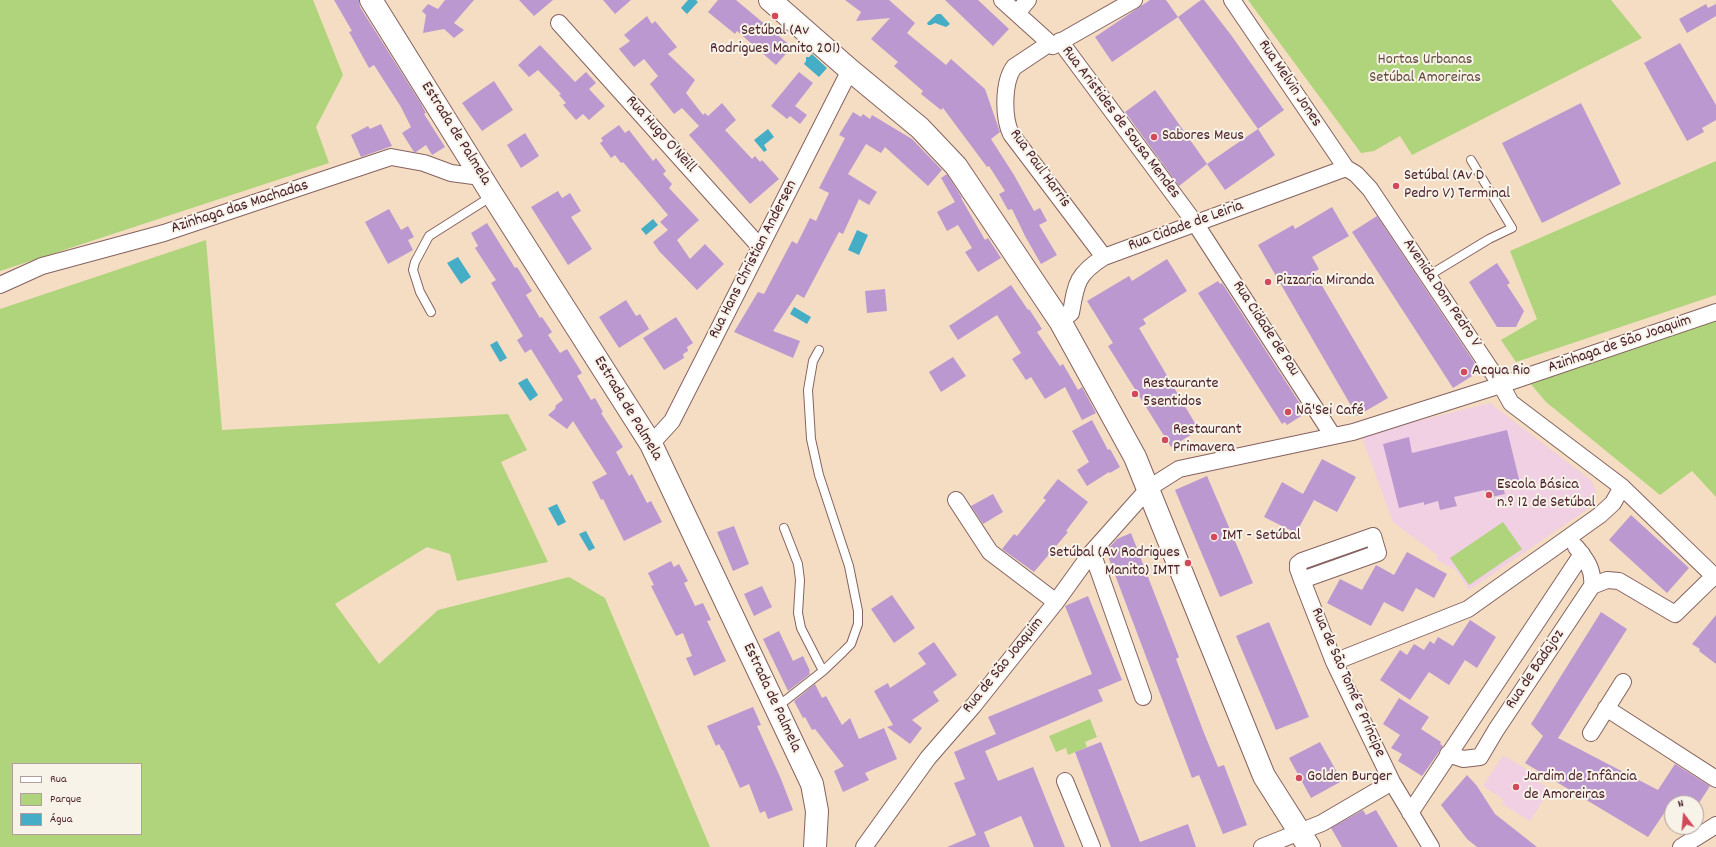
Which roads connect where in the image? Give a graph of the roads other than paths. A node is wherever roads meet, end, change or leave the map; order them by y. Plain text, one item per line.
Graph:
1 (371, 0) edge
2 (770, 0) edge
3 (1002, 0) edge
4 (1028, 0) edge
5 (1134, 0) edge
6 (1232, 0) edge
7 (1017, 13) junction
8 (559, 23) dead end
9 (1054, 43) junction
10 (850, 70) junction
11 (1472, 160) dead end
12 (1346, 168) junction
13 (481, 177) junction
14 (493, 196) junction
15 (1195, 224) junction
16 (760, 247) junction
17 (1104, 257) junction
18 (1428, 276) junction
19 (0, 284) edge
20 (431, 312) dead end
21 (1716, 312) edge
22 (1060, 321) junction
23 (819, 350) dead end
24 (1501, 385) junction
25 (1333, 436) junction
26 (651, 444) junction
27 (1622, 487) junction
28 (1149, 488) junction
29 (956, 500) dead end
30 (784, 528) dead end
31 (1568, 539) junction
32 (1092, 552) junction
33 (1582, 554) junction
34 (1715, 577) edge
35 (1302, 580) dead end
36 (1592, 586) junction
37 (1056, 602) junction
38 (1334, 662) junction
39 (823, 671) junction
40 (1623, 682) dead end
41 (1143, 697) dead end
42 (776, 708) junction
43 (1606, 708) junction
44 (1591, 732) dead end
45 (1448, 754) junction
46 (1716, 779) edge
47 (1065, 781) dead end
48 (1392, 782) junction
49 (1410, 813) junction
50 (1716, 825) edge
51 (1304, 840) edge
52 (815, 847) edge
53 (864, 847) edge
54 (1092, 847) edge
55 (1262, 847) edge
56 (1431, 847) edge
57 (1681, 847) edge

1 - 13 street, Estrada de Palmela
2 - 10 street
3 - 7 street, Rua Aristides de Sousa Mendes
4 - 7 street
5 - 9 street
6 - 12 street, Rua Melvin Jones
7 - 9 street, Rua Aristides de Sousa Mendes
8 - 16 street, Rua Hugo O'Neill
9 - 15 street, Rua Aristides de Sousa Mendes
9 - 17 street, Rua Paul Harris
10 - 16 street, Rua Hans Christian Andersen
10 - 22 street
11 - 18 lane
12 - 15 street, Rua Cidade de Leiria
12 - 18 street, Avenida Dom Pedro V
13 - 14 street, Estrada de Palmela
13 - 19 street, Azinhaga das Machadas
14 - 20 lane
14 - 26 street, Estrada de Palmela
15 - 17 street, Rua Cidade de Leiria
15 - 25 street, Rua Cidade de Pau
16 - 26 street, Rua Hans Christian Andersen
17 - 22 street, Rua Cidade de Leiria
18 - 24 street, Avenida Dom Pedro V
21 - 24 street, Azinhaga de São Joaquim
22 - 28 street
23 - 39 lane
24 - 25 street, Azinhaga de São Joaquim
24 - 27 street, Avenida Dom Pedro V
25 - 28 street, Rua de São Joaquim
26 - 42 street, Estrada de Palmela
27 - 31 street
27 - 34 street, Avenida Dom Pedro V
28 - 32 street, Rua de São Joaquim
28 - 51 street
29 - 37 street
30 - 39 lane
31 - 33 street
31 - 38 street
32 - 37 street, Rua de São Joaquim
32 - 41 street
33 - 36 street
33 - 45 street, Rua de Badajoz
34 - 36 street
35 - 38 street, Rua de São Tomé e Príncipe
36 - 45 street, Rua de Badajoz
37 - 53 street, Rua de São Joaquim
38 - 48 street, Rua de São Tomé e Príncipe
39 - 42 lane
40 - 43 street
42 - 52 street, Estrada de Palmela
43 - 44 street
43 - 46 street
45 - 49 street, Rua de Badajoz
47 - 54 street
48 - 49 street, Rua de São Tomé e Príncipe
48 - 51 street
49 - 56 street, Rua de São Tomé e Príncipe
50 - 57 street
51 - 55 street

